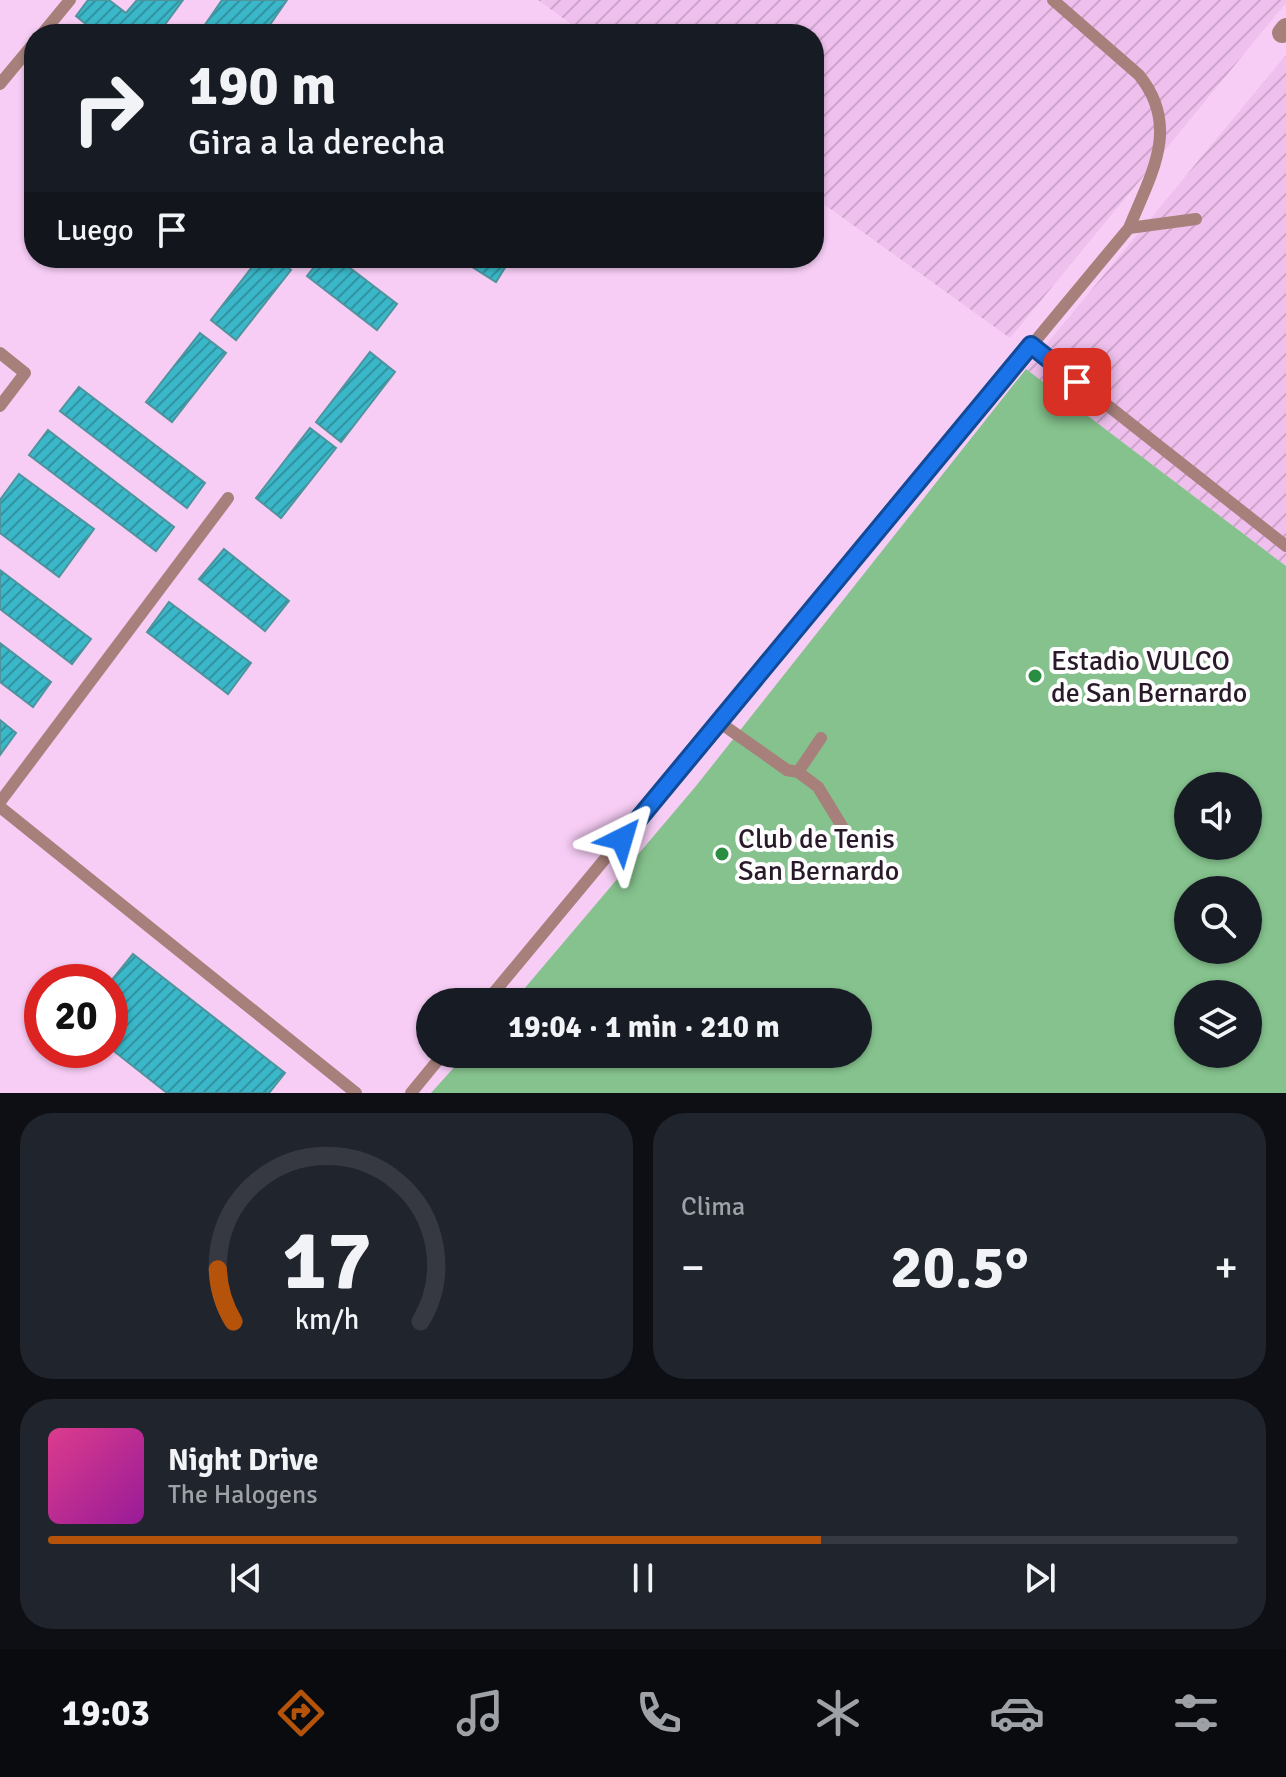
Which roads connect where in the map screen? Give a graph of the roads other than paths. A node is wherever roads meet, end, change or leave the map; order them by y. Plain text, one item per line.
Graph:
1 (70, 0) edge
2 (1053, 0) edge
3 (50, 24) edge
4 (24, 55) edge
5 (0, 84) edge
6 (1196, 219) dead end
7 (1129, 228) junction
8 (1031, 345) junction
9 (0, 353) edge
10 (0, 406) edge
11 (228, 498) dead end
12 (1286, 546) edge
13 (719, 722) junction
14 (821, 738) dead end
15 (798, 772) junction
16 (0, 805) edge
17 (851, 841) dead end
18 (498, 988) edge
19 (432, 1068) edge
20 (356, 1093) edge
21 (411, 1093) edge

1 - 3 lane
2 - 7 lane
4 - 5 lane
6 - 7 lane
7 - 8 lane
8 - 12 lane
8 - 13 lane
9 - 10 lane
11 - 16 lane
13 - 15 lane
13 - 18 lane
14 - 15 lane
15 - 17 lane
16 - 20 lane
19 - 21 lane

